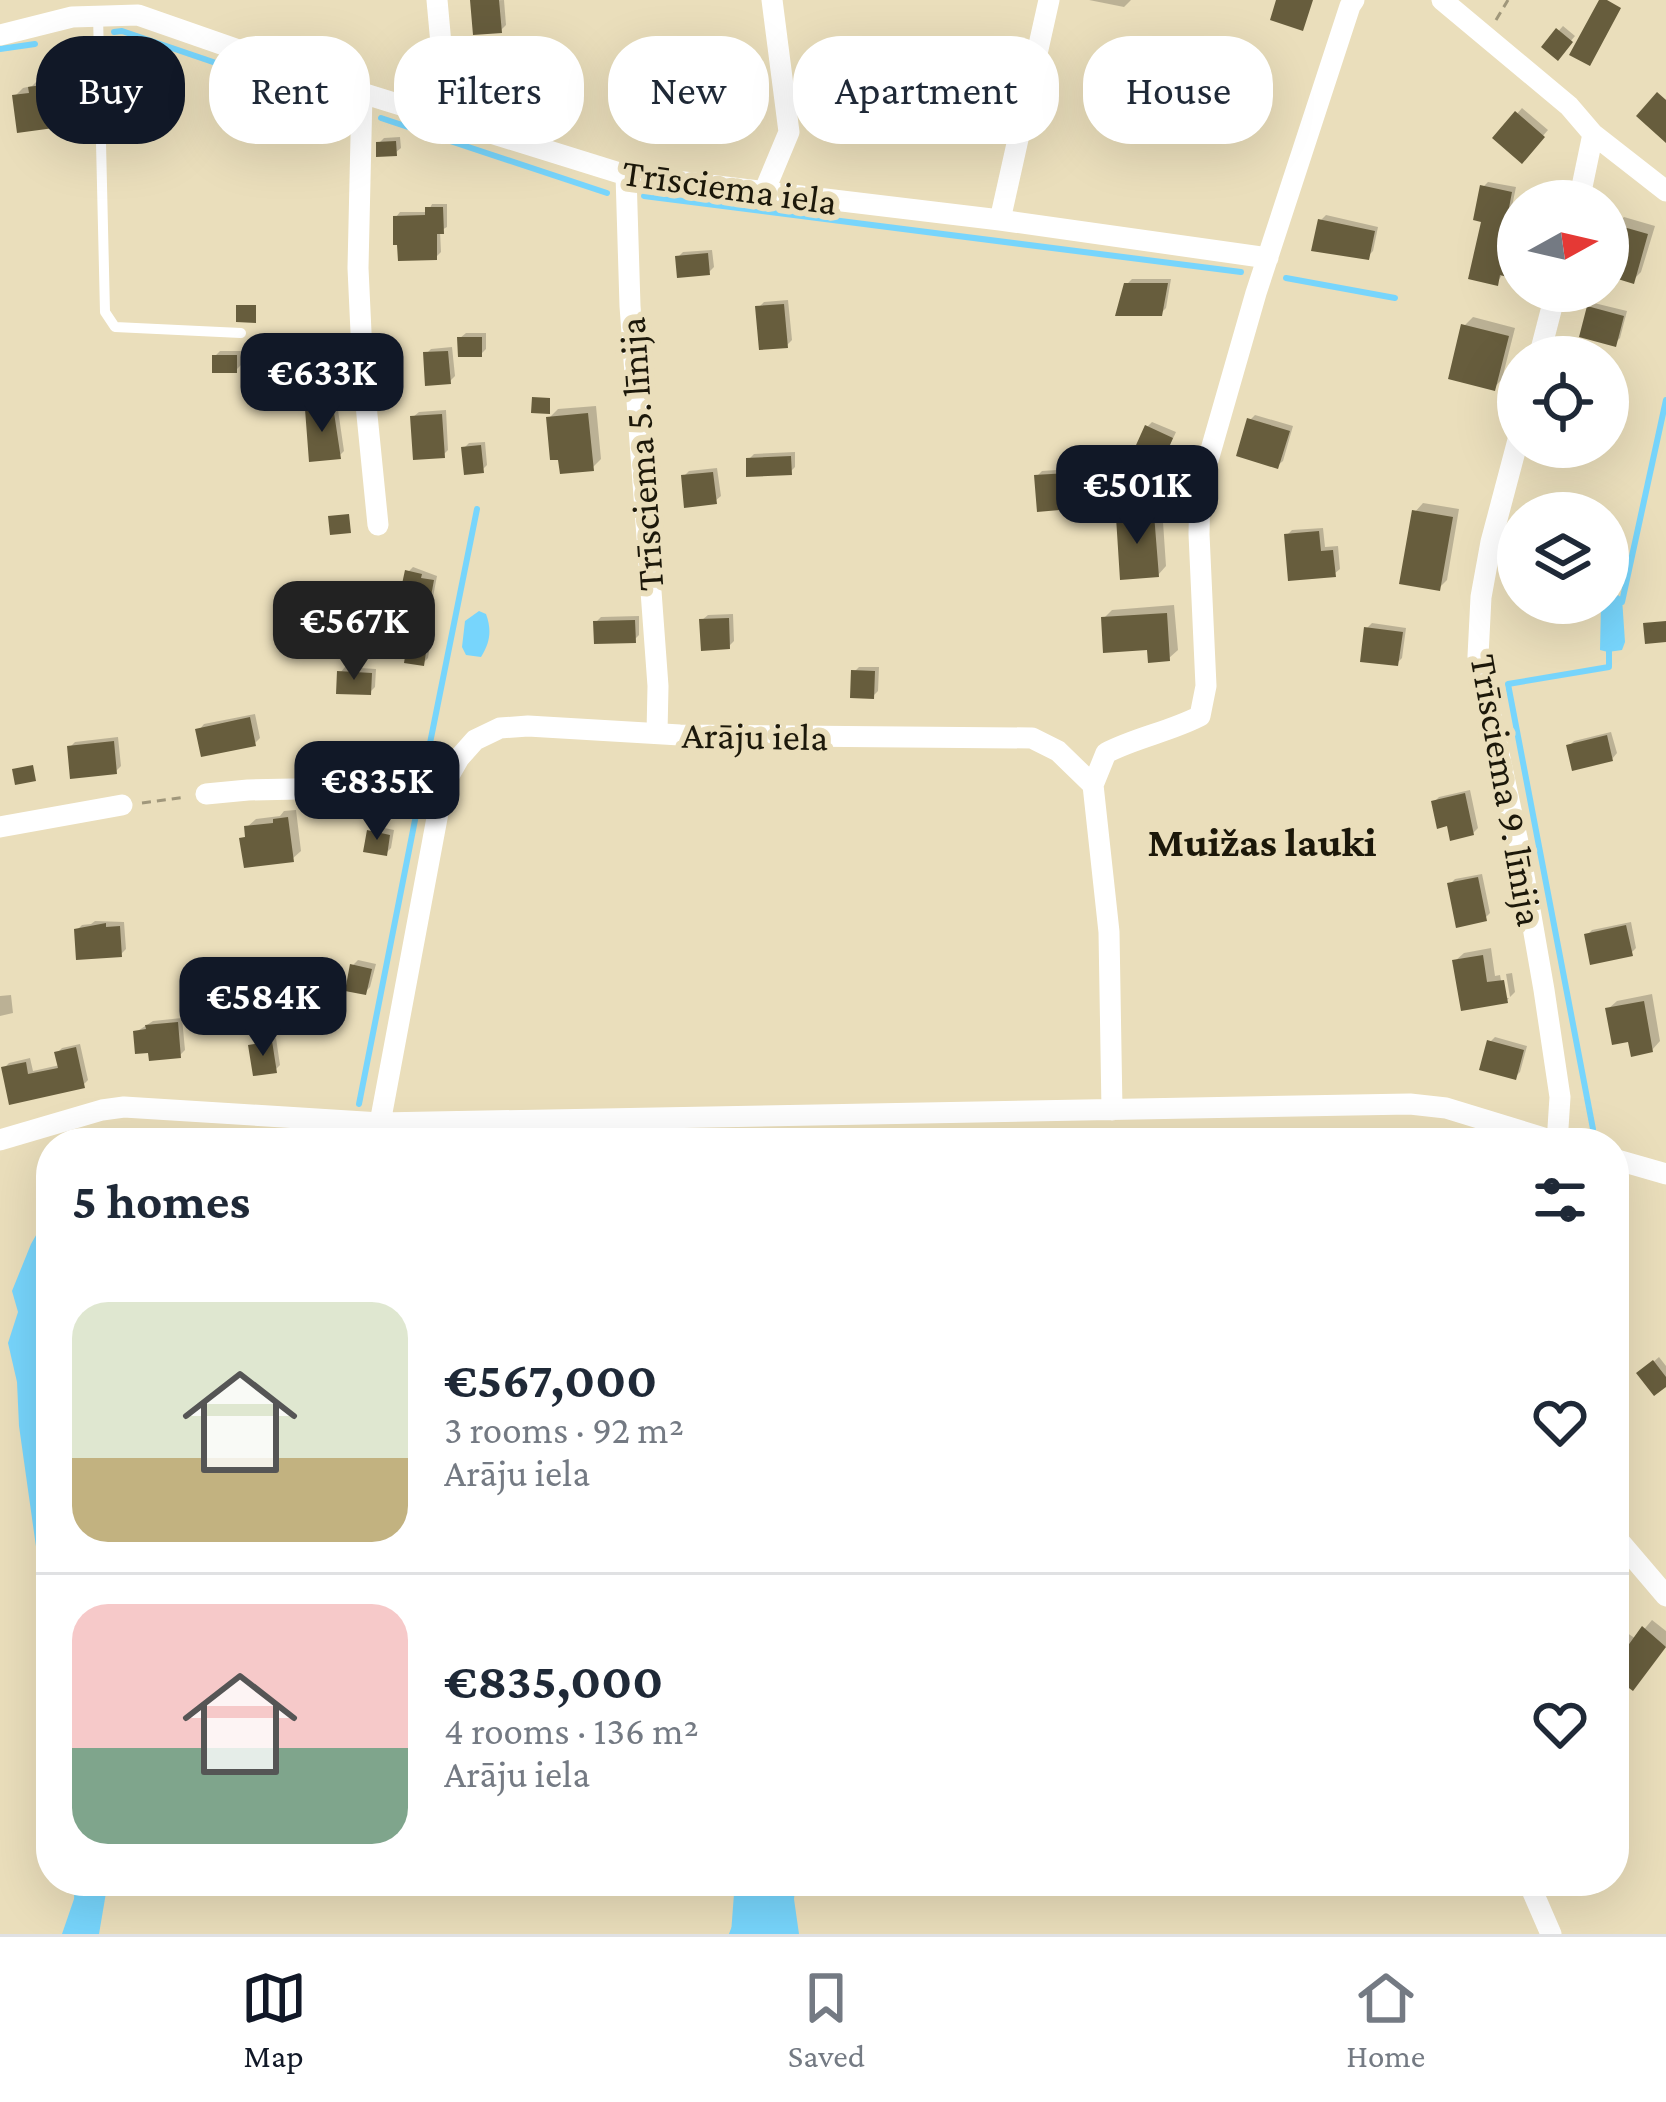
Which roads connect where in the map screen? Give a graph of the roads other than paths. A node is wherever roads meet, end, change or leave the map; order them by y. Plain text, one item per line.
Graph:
1 (437, 0) edge
2 (772, 0) edge
3 (1049, 0) edge
4 (1354, 0) edge
5 (1442, 0) edge
6 (98, 15) junction
7 (0, 35) edge
8 (440, 36) edge
9 (209, 39) edge
10 (1593, 134) junction
11 (361, 144) edge
12 (528, 144) edge
13 (626, 175) junction
14 (1583, 180) edge
15 (1666, 191) edge
16 (764, 192) junction
17 (1000, 220) junction
18 (1268, 258) junction
19 (241, 333) dead end
20 (1511, 468) edge
21 (378, 525) dead end
22 (657, 733) junction
23 (1094, 784) junction
24 (206, 794) road end
25 (440, 802) junction
26 (122, 805) road end
27 (0, 827) edge
28 (1112, 1110) junction
29 (380, 1123) junction
30 (39, 1128) edge
31 (1510, 1128) edge
32 (1559, 1128) edge
33 (36, 1129) edge
34 (0, 1140) edge
35 (1629, 1163) edge
36 (1666, 1174) edge
37 (1629, 1553) edge
38 (1666, 1596) edge
39 (1535, 1896) edge
40 (1551, 1934) edge

1 - 8 street
2 - 16 street
3 - 17 street
4 - 18 street
5 - 10 street
6 - 7 street, Trīsciema iela
6 - 9 street, Trīsciema iela
6 - 19 lane
10 - 14 street
10 - 15 street
11 - 21 street
12 - 13 street, Trīsciema iela
13 - 16 street, Trīsciema iela
13 - 22 street, Trīsciema 5. līnija
16 - 17 street, Trīsciema iela
17 - 18 street, Trīsciema iela
18 - 23 street
20 - 32 street, Trīsciema 9. līnija
22 - 23 street, Arāju iela
22 - 25 street, Arāju iela
23 - 28 street
24 - 25 street
25 - 29 street, Arāju iela
26 - 27 street
28 - 29 street
28 - 31 street
29 - 30 street
33 - 34 street
35 - 36 street
37 - 38 street
39 - 40 street

